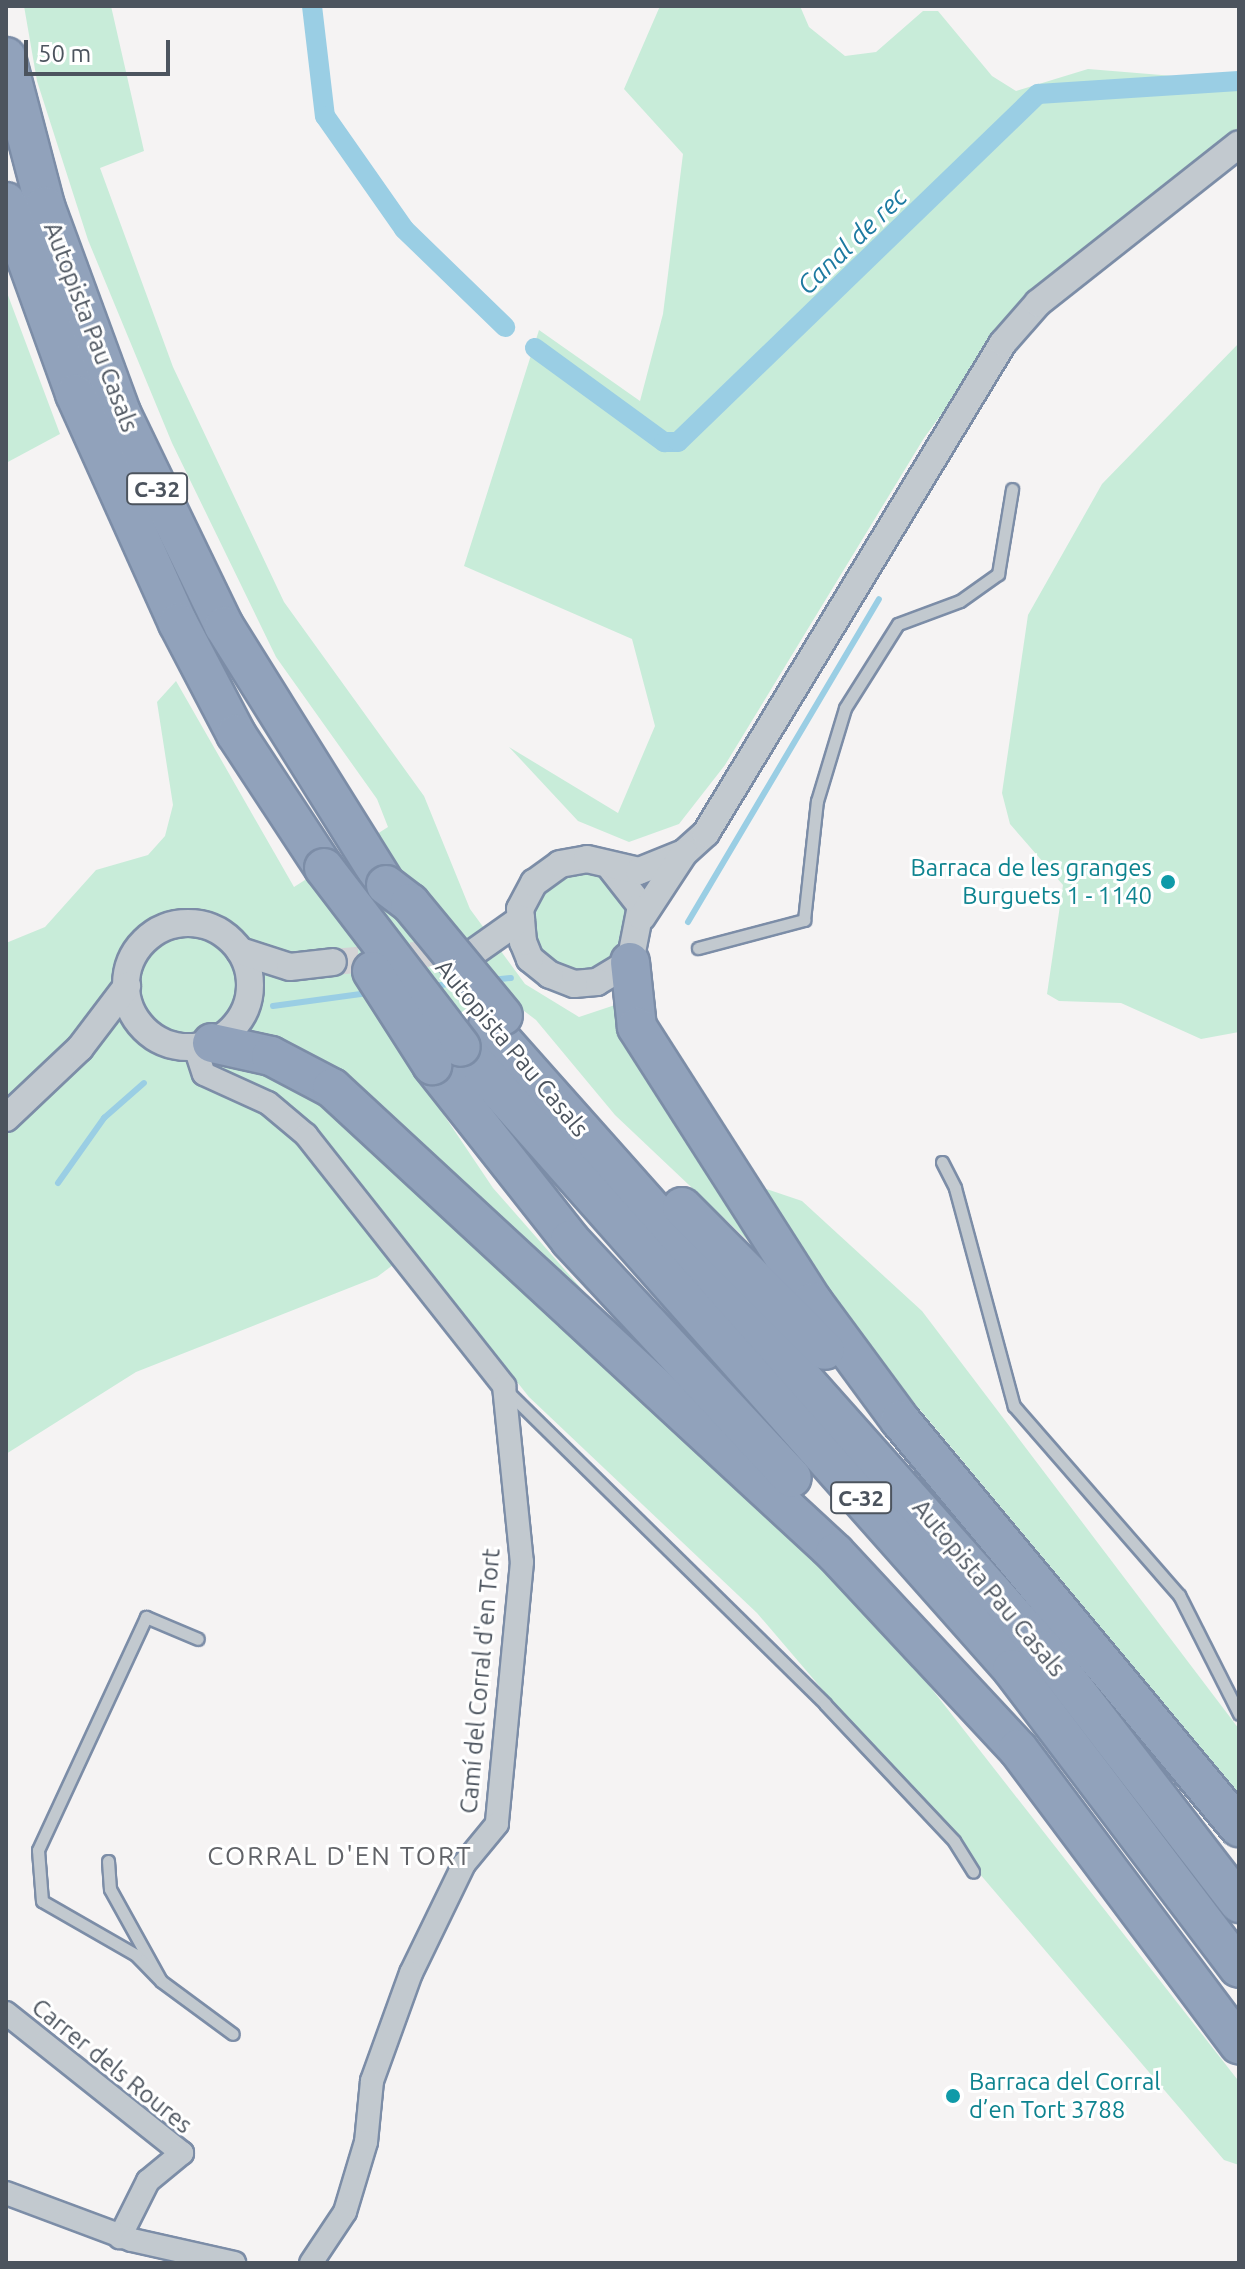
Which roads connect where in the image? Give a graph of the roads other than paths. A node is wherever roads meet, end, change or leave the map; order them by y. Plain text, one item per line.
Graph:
1 (6, 57) edge
2 (1239, 144) edge
3 (6, 202) edge
4 (1012, 489) dead end
5 (684, 853) junction
6 (612, 869) junction
7 (642, 917) junction
8 (521, 919) junction
9 (698, 948) dead end
10 (240, 951) junction
11 (527, 953) junction
12 (333, 962) tunnel mouth
13 (630, 962) junction
14 (290, 967) junction
15 (127, 986) junction
16 (250, 990) junction
17 (146, 1031) junction
18 (471, 1038) junction
19 (204, 1045) junction
20 (80, 1048) junction
21 (6, 1118) edge
22 (942, 1162) dead end
23 (504, 1386) junction
24 (900, 1420) junction
25 (198, 1639) dead end
26 (1239, 1714) edge
27 (1018, 1749) junction
28 (1239, 1827) edge
29 (108, 1861) dead end
30 (973, 1872) dead end
31 (1239, 1903) edge
32 (1239, 1968) edge
33 (161, 1981) junction
34 (6, 2013) edge
35 (233, 2034) dead end
36 (1239, 2044) edge
37 (6, 2193) edge
38 (120, 2237) junction
39 (234, 2263) edge
40 (311, 2263) edge

1 - 18 highway, Autopista Pau Casals / C-32, bridge
2 - 5 street
3 - 18 highway, Autopista Pau Casals / C-32, bridge
4 - 9 lane
5 - 6 street
5 - 7 street
6 - 7 street
6 - 8 street
7 - 13 street
8 - 11 street
8 - 11 street
10 - 14 street
10 - 15 street
10 - 16 street
11 - 13 street
12 - 14 street
13 - 24 highway
14 - 16 street
15 - 17 street
15 - 20 street
16 - 19 street
17 - 19 street
17 - 20 street
18 - 24 highway
18 - 27 highway
18 - 31 highway, Autopista Pau Casals / C-32
18 - 32 highway, Autopista Pau Casals / C-32
19 - 23 street
19 - 27 highway
20 - 21 street
22 - 26 lane
23 - 30 lane
23 - 40 street, Camí del Corral d'en Tort
24 - 28 highway
25 - 33 lane
27 - 36 highway
29 - 33 lane
33 - 35 lane
34 - 38 street, Carrer dels Roures
37 - 38 street
38 - 39 street

